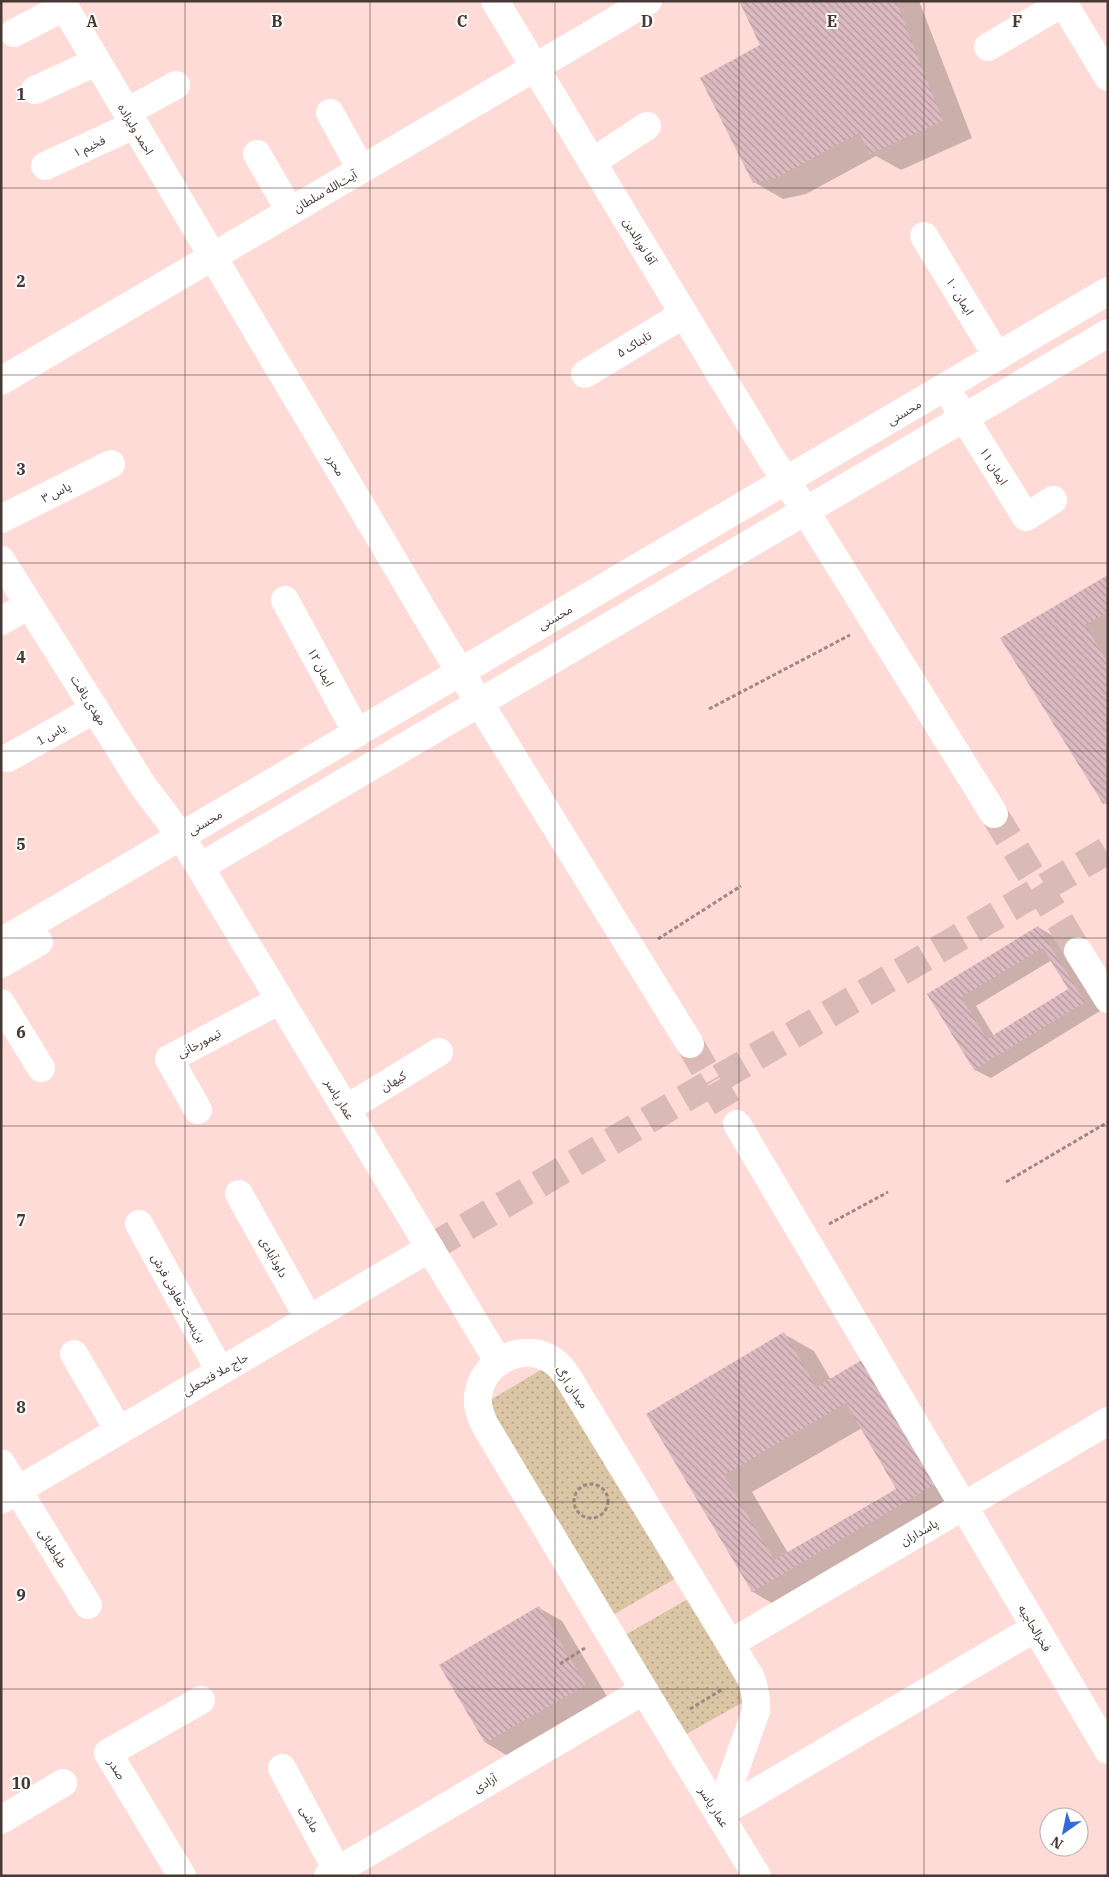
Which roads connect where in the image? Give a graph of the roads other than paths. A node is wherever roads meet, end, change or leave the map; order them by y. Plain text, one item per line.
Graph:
1 (495, 1) edge
2 (648, 1) edge
3 (1062, 2) edge
4 (62, 4) edge
5 (14, 33) dead end
6 (988, 47) dead end
7 (96, 62) junction
8 (536, 68) junction
9 (1108, 77) edge
10 (176, 85) dead end
11 (35, 90) dead end
12 (330, 113) dead end
13 (130, 119) junction
14 (647, 126) dead end
15 (257, 154) dead end
16 (592, 162) junction
17 (45, 166) dead end
18 (361, 169) junction
19 (290, 211) junction
20 (924, 236) dead end
21 (212, 257) junction
22 (1108, 291) edge
23 (684, 314) junction
24 (1096, 332) edge
25 (997, 356) junction
26 (585, 374) dead end
27 (1, 381) edge
28 (955, 402) junction
29 (111, 464) dead end
30 (796, 496) junction
31 (1054, 500) dead end
32 (1, 519) edge
33 (1, 560) edge
34 (285, 600) dead end
35 (29, 605) junction
36 (1, 622) edge
37 (470, 688) junction
38 (95, 709) junction
39 (357, 733) junction
40 (8, 758) dead end
41 (994, 814) tunnel mouth
42 (191, 852) junction
43 (1, 942) edge
44 (1078, 951) tunnel mouth
45 (1, 964) edge
46 (1108, 999) edge
47 (280, 1000) junction
48 (1, 1003) edge
49 (690, 1044) tunnel mouth
50 (439, 1052) dead end
51 (41, 1068) dead end
52 (346, 1109) junction
53 (198, 1110) dead end
54 (737, 1124) tunnel mouth
55 (239, 1194) dead end
56 (139, 1224) dead end
57 (430, 1248) junction
58 (309, 1319) junction
59 (74, 1354) dead end
60 (498, 1361) junction
61 (220, 1372) junction
62 (1108, 1421) edge
63 (119, 1431) junction
64 (1, 1463) edge
65 (10, 1495) edge
66 (963, 1506) junction
67 (88, 1605) dead end
68 (1035, 1628) junction
69 (731, 1643) junction
70 (643, 1691) junction
71 (201, 1700) dead end
72 (1101, 1721) edge
73 (1108, 1750) edge
74 (282, 1768) dead end
75 (63, 1782) dead end
76 (719, 1814) junction
77 (1, 1820) edge
78 (333, 1873) edge
79 (182, 1876) edge
80 (757, 1876) edge

1 - 8 street, آقا نورالدین
2 - 8 street, آیت‌الله سلطان
3 - 6 street
3 - 9 street
4 - 5 street
4 - 7 street, احمد ولیزاده
7 - 11 street
7 - 13 street, احمد ولیزاده
8 - 16 street, آقا نورالدین
8 - 18 street, آیت‌الله سلطان
10 - 13 street, فخیم ۱
12 - 18 street
13 - 17 street, فخیم ۱
13 - 21 street, احمد ولیزاده
14 - 16 street
15 - 19 street
16 - 23 street, آقا نورالدین
18 - 19 street, آیت‌الله سلطان
19 - 21 street, آیت‌الله سلطان
20 - 25 street, ایمان ۱۰
21 - 27 street, آیت‌الله سلطان
21 - 37 street, محرر
22 - 24 street, محسنی
23 - 26 street, تابناک ۵
23 - 30 street, آقا نورالدین
24 - 25 street, محسنی
24 - 28 street
25 - 28 street, محسنی
28 - 30 street, محسنی
28 - 30 street
28 - 31 street, ایمان ۱۱
29 - 32 street, یاس ۳
30 - 37 street, محسنی
30 - 37 street
30 - 41 street, آقا نورالدین
33 - 35 street, مهدی یافت
34 - 39 street, ایمان ۱۲
35 - 36 street
35 - 38 street, مهدی یافت
37 - 39 street, محسنی
37 - 42 street, محسنی
37 - 49 street, محرر
38 - 40 street, یاس 1
38 - 42 street, مهدی یافت
39 - 42 street, محسنی
42 - 43 street, محسنی
42 - 45 street, محسنی
42 - 47 street, عمار یاسر
44 - 46 street
47 - 52 street, عمار یاسر
47 - 53 street, تیمورخانی
48 - 51 street
50 - 52 street, کیهان
52 - 57 street, عمار یاسر
54 - 66 street, فخرالحاجیه
55 - 58 street, داودآبادی
56 - 61 street, بن‌بست تعاونی فرش
57 - 58 street, حاج ملا فتحعلی
57 - 60 street, عمار یاسر
58 - 61 street, حاج ملا فتحعلی
59 - 63 street
60 - 69 street, میدان ارگ
60 - 70 street
61 - 63 street, حاج ملا فتحعلی
62 - 66 street, پاسداران
63 - 65 street, حاج ملا فتحعلی
64 - 65 street, طباطبائی
65 - 67 street, طباطبائی
66 - 68 street, فخرالحاجیه
66 - 69 street, پاسداران
68 - 72 street, فخرالحاجیه
68 - 76 street
69 - 76 street, میدان ارگ
70 - 76 street, عمار یاسر
70 - 78 street, آزادی
71 - 79 street, صدر
72 - 73 street, فخرالحاجیه
74 - 78 street, ماشی
75 - 77 street
76 - 80 street, عمار یاسر

